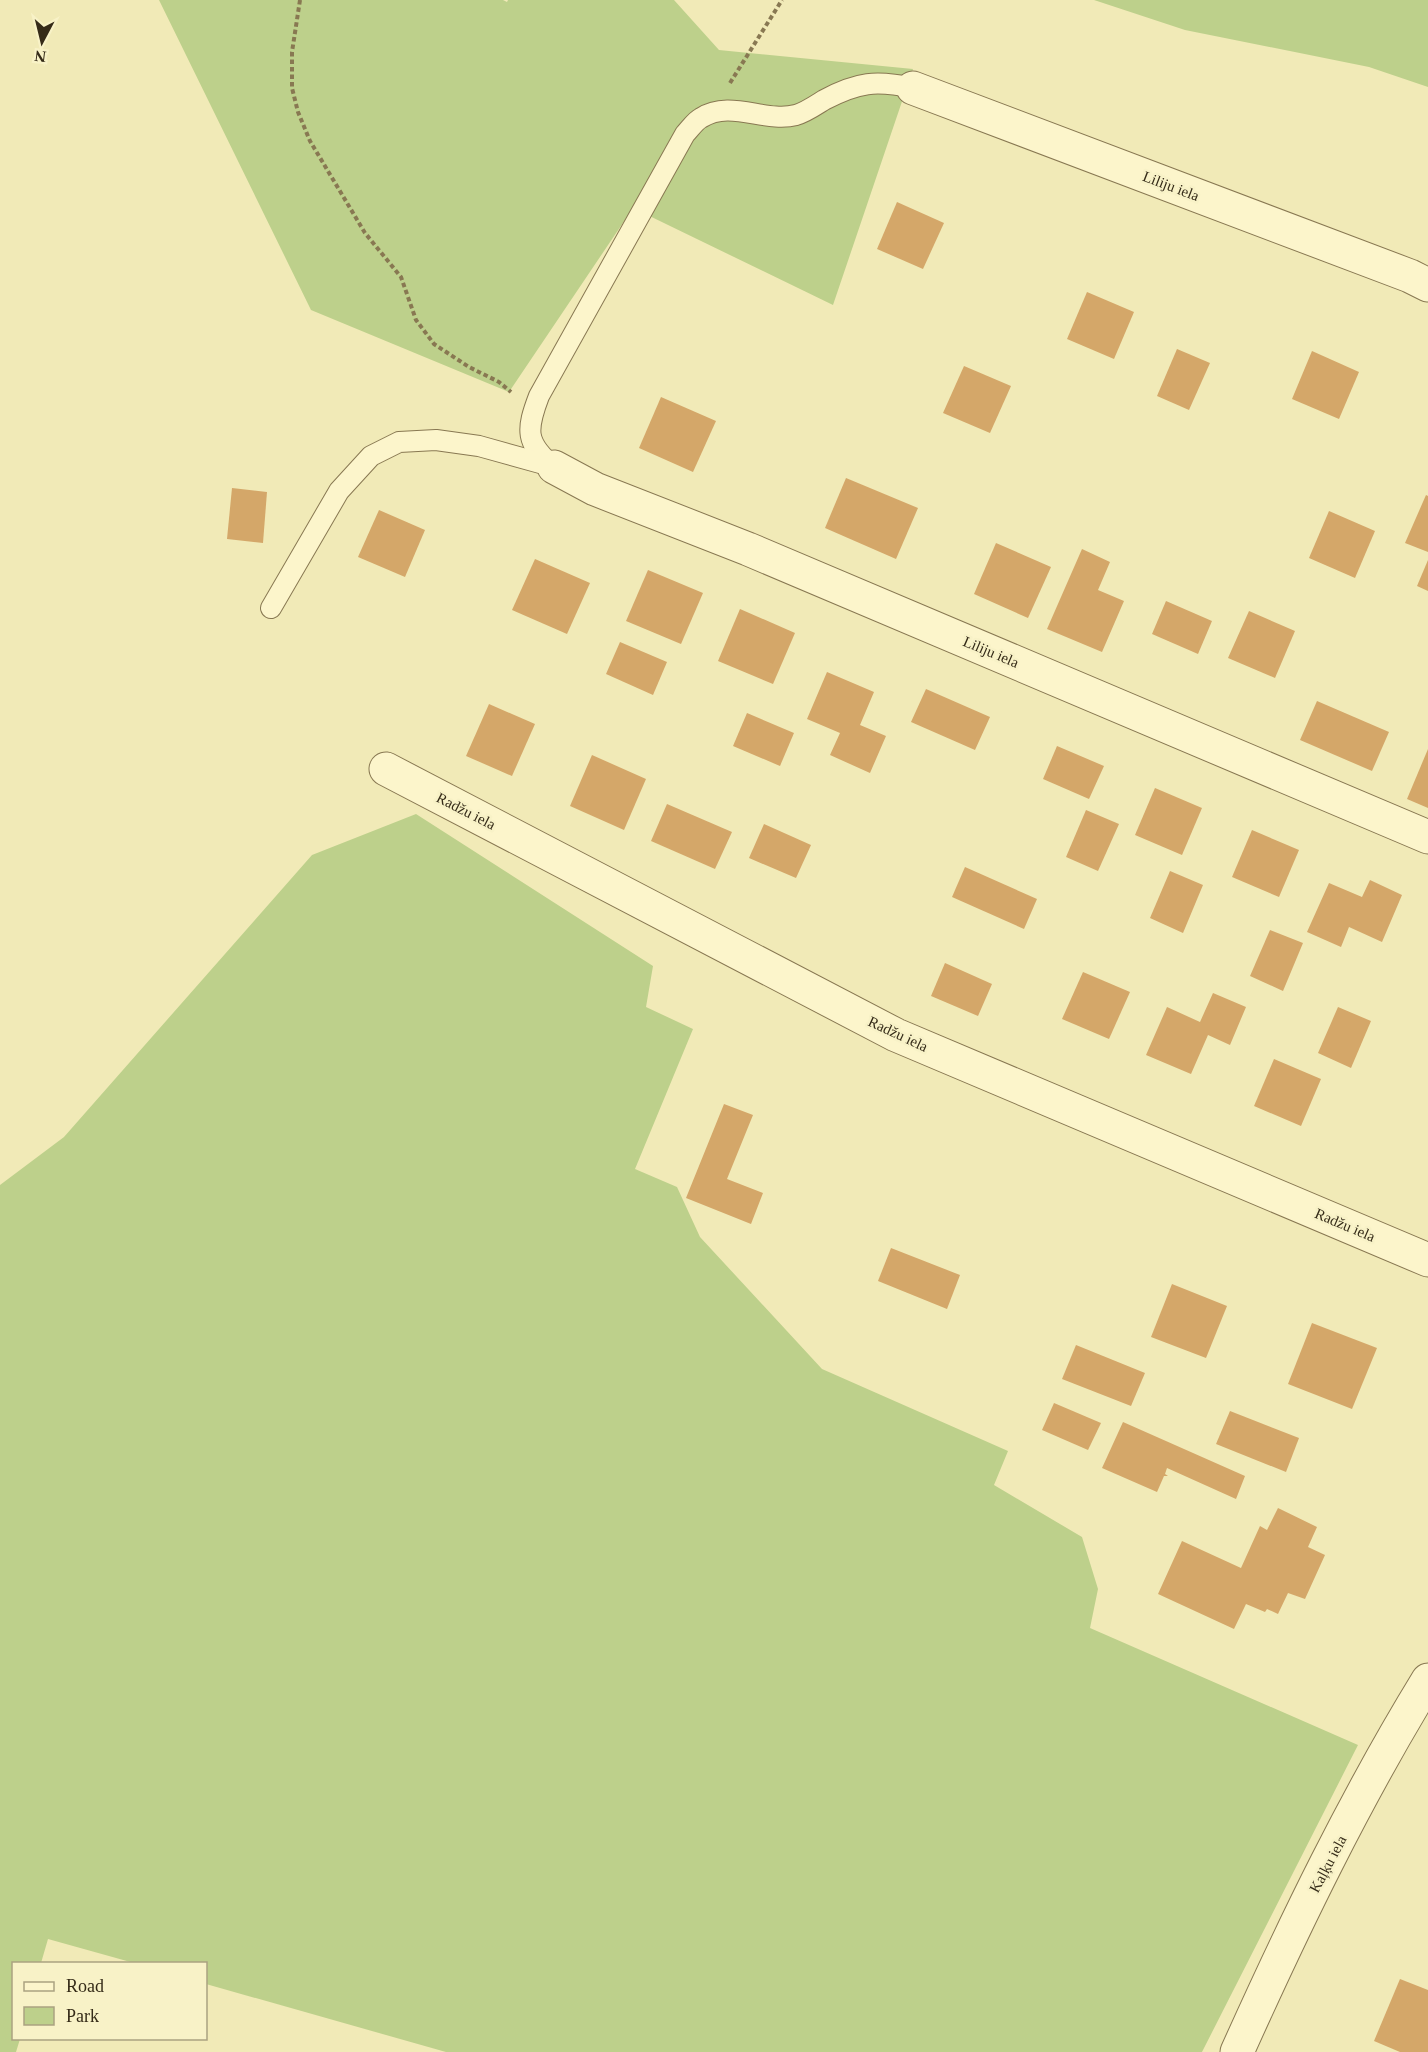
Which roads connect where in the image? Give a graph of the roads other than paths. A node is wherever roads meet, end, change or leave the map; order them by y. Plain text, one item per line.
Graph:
1 (913, 88) joint
2 (1428, 285) edge
3 (554, 467) junction
4 (271, 608) dead end
5 (386, 769) dead end
6 (1428, 837) edge
7 (1428, 1260) edge
8 (1428, 1680) edge
9 (1237, 2052) edge

1 - 2 street, Liliju iela
1 - 3 lane
3 - 4 lane
3 - 6 street, Liliju iela
5 - 7 street, Radžu iela
8 - 9 street, Kaļķu iela

